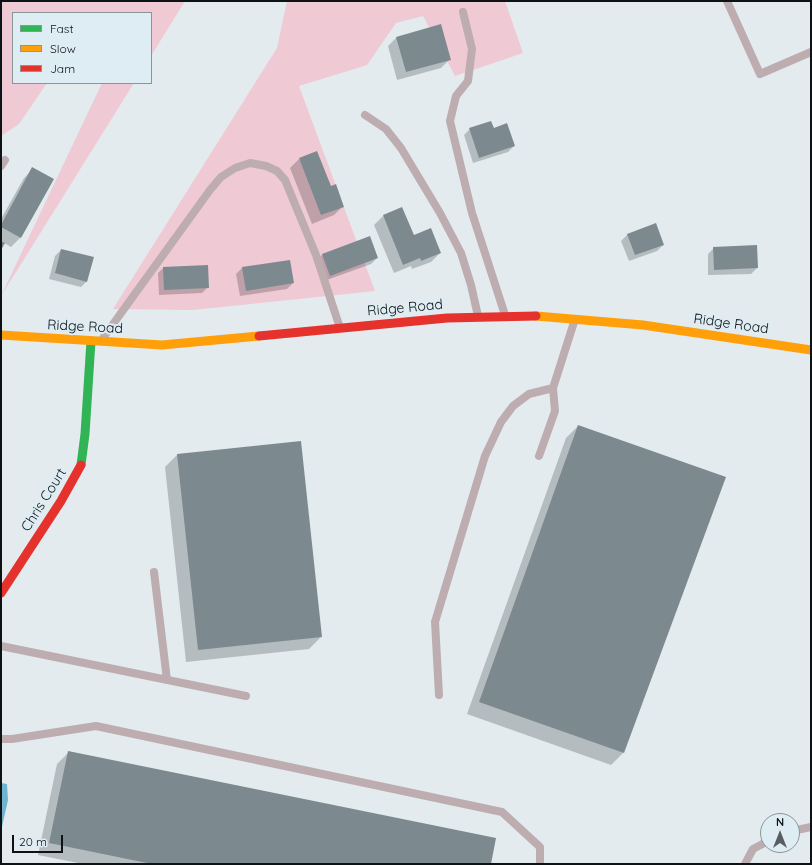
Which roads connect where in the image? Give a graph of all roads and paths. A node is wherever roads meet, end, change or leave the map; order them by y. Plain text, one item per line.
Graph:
1 (727, 1) edge
2 (463, 12) dead end
3 (811, 52) edge
4 (365, 116) dead end
5 (505, 316) junction
6 (478, 317) junction
7 (575, 318) junction
8 (340, 328) junction
9 (1, 335) edge
10 (91, 342) junction
11 (101, 342) junction
12 (811, 350) edge
13 (553, 388) junction
14 (539, 456) dead end
15 (154, 572) dead end
16 (1, 593) edge
17 (1, 646) edge
18 (167, 680) junction
19 (439, 695) dead end
20 (246, 696) dead end
21 (1, 739) edge
22 (811, 827) edge
23 (800, 829) edge
24 (760, 845) edge
25 (540, 864) edge
26 (745, 864) edge

1 - 3 lane
2 - 5 lane
4 - 6 lane
5 - 6 street, Ridge Road
5 - 7 street, Ridge Road
6 - 8 street, Ridge Road
7 - 12 street, Ridge Road
7 - 13 lane
8 - 11 street, Ridge Road
8 - 11 lane
9 - 10 street, Ridge Road
10 - 11 street, Ridge Road
10 - 16 street, Chris Court
13 - 14 lane
13 - 19 lane
15 - 18 lane
17 - 18 lane
18 - 20 lane
21 - 25 lane
22 - 23 lane
24 - 26 lane

